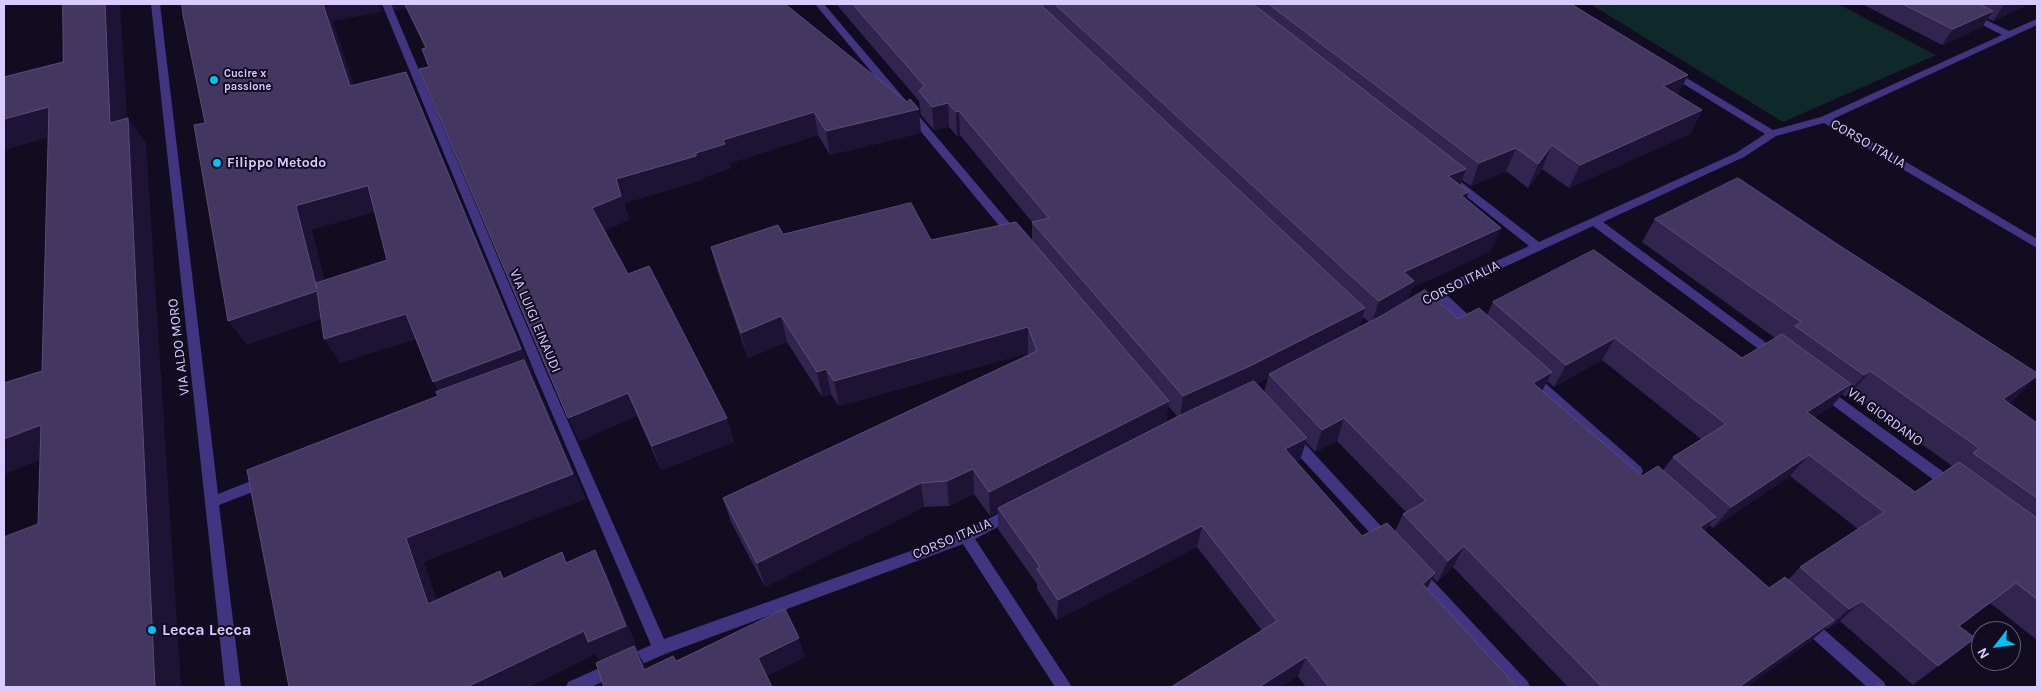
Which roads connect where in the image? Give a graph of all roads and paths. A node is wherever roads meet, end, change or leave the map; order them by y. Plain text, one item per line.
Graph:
1 (155, 4) edge
2 (386, 4) edge
3 (819, 4) edge
4 (1946, 4) edge
5 (2037, 22) edge
6 (2010, 35) junction
7 (1661, 66) edge
8 (1825, 119) junction
9 (1772, 134) junction
10 (1445, 174) edge
11 (1594, 222) junction
12 (2037, 244) edge
13 (1023, 246) edge
14 (1538, 247) junction
15 (1437, 293) junction
16 (1403, 313) edge
17 (1488, 339) edge
18 (1784, 362) edge
19 (1518, 365) edge
20 (1815, 385) edge
21 (1285, 432) edge
22 (276, 477) edge
23 (1650, 484) edge
24 (1958, 490) edge
25 (212, 502) junction
26 (1028, 505) edge
27 (966, 537) junction
28 (1797, 615) edge
29 (660, 648) junction
30 (233, 687) edge
31 (574, 687) edge
32 (1064, 687) edge
33 (1522, 687) edge
34 (1878, 687) edge

1 - 25 street, VIA ALDO MORO
2 - 29 street, VIA LUIGI EINAUDI
3 - 13 street
4 - 6 street
5 - 6 street
6 - 8 street
7 - 9 street
8 - 9 street, CORSO ITALIA
8 - 12 street, CORSO ITALIA
9 - 11 street, CORSO ITALIA
10 - 14 street
11 - 14 street, CORSO ITALIA
11 - 18 street
14 - 15 street, CORSO ITALIA
15 - 16 street, CORSO ITALIA
15 - 17 street
19 - 23 street
20 - 24 street, VIA GIORDANO
21 - 33 street
22 - 25 street
25 - 30 street, VIA ALDO MORO
26 - 27 street, CORSO ITALIA
27 - 29 street, CORSO ITALIA
27 - 32 street
28 - 34 street
29 - 31 street, CORSO ITALIA

